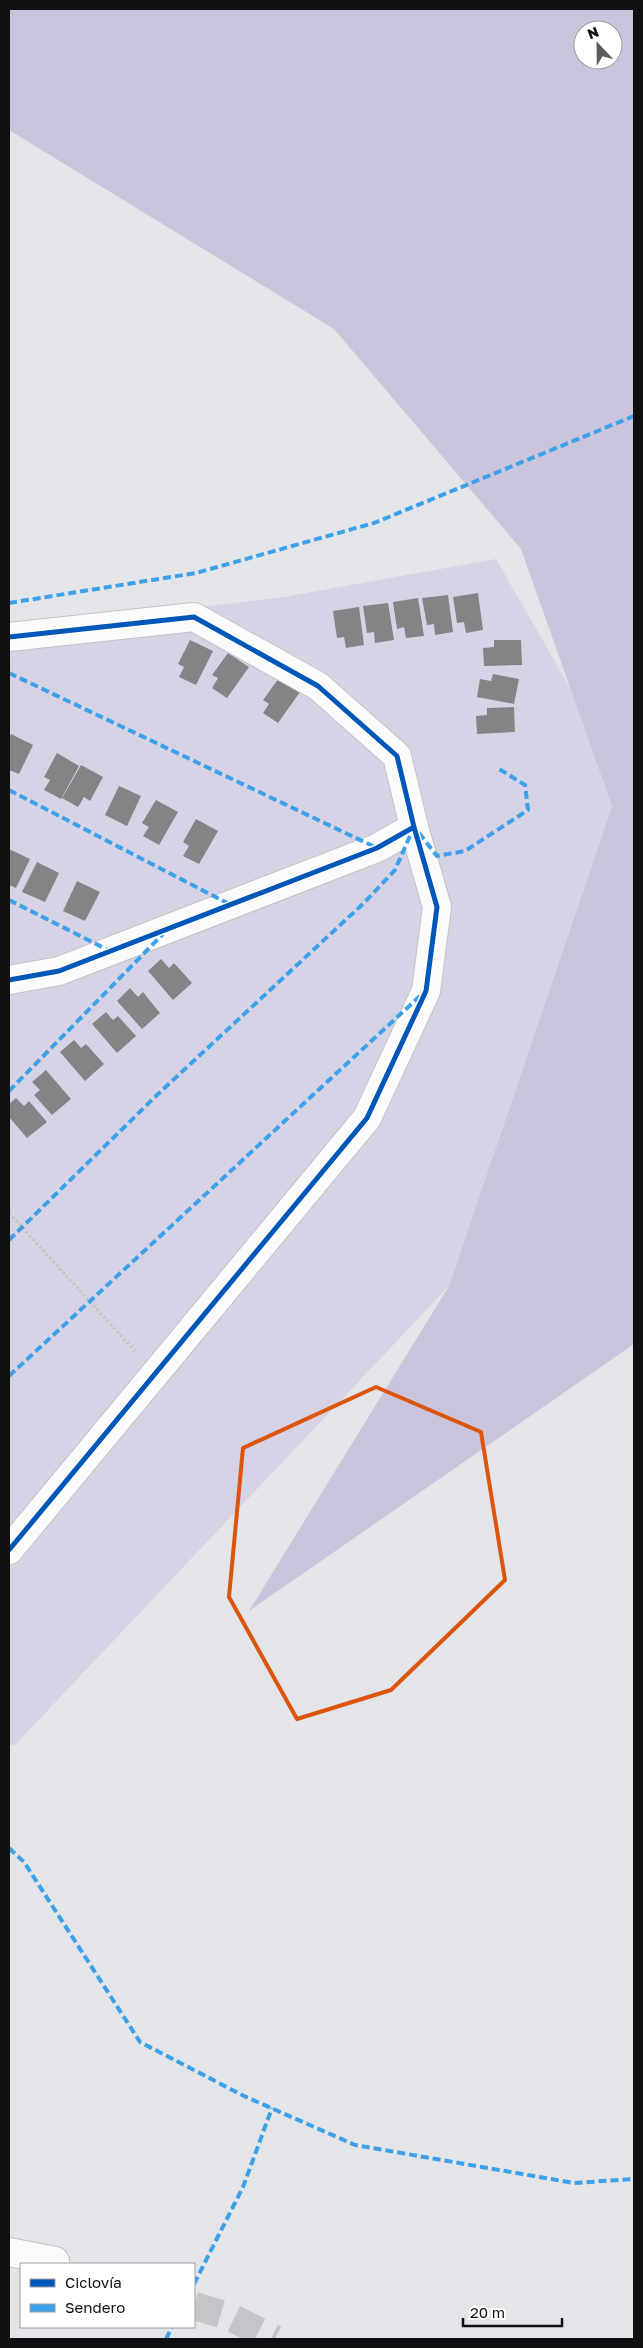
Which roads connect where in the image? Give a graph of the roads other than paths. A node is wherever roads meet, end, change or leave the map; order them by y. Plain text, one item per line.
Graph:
1 (9, 637) edge
2 (414, 827) junction
3 (9, 980) edge
4 (9, 1550) edge
5 (9, 2252) edge
6 (55, 2261) dead end

1 - 2 main road
2 - 3 main road
2 - 4 main road
5 - 6 main road

